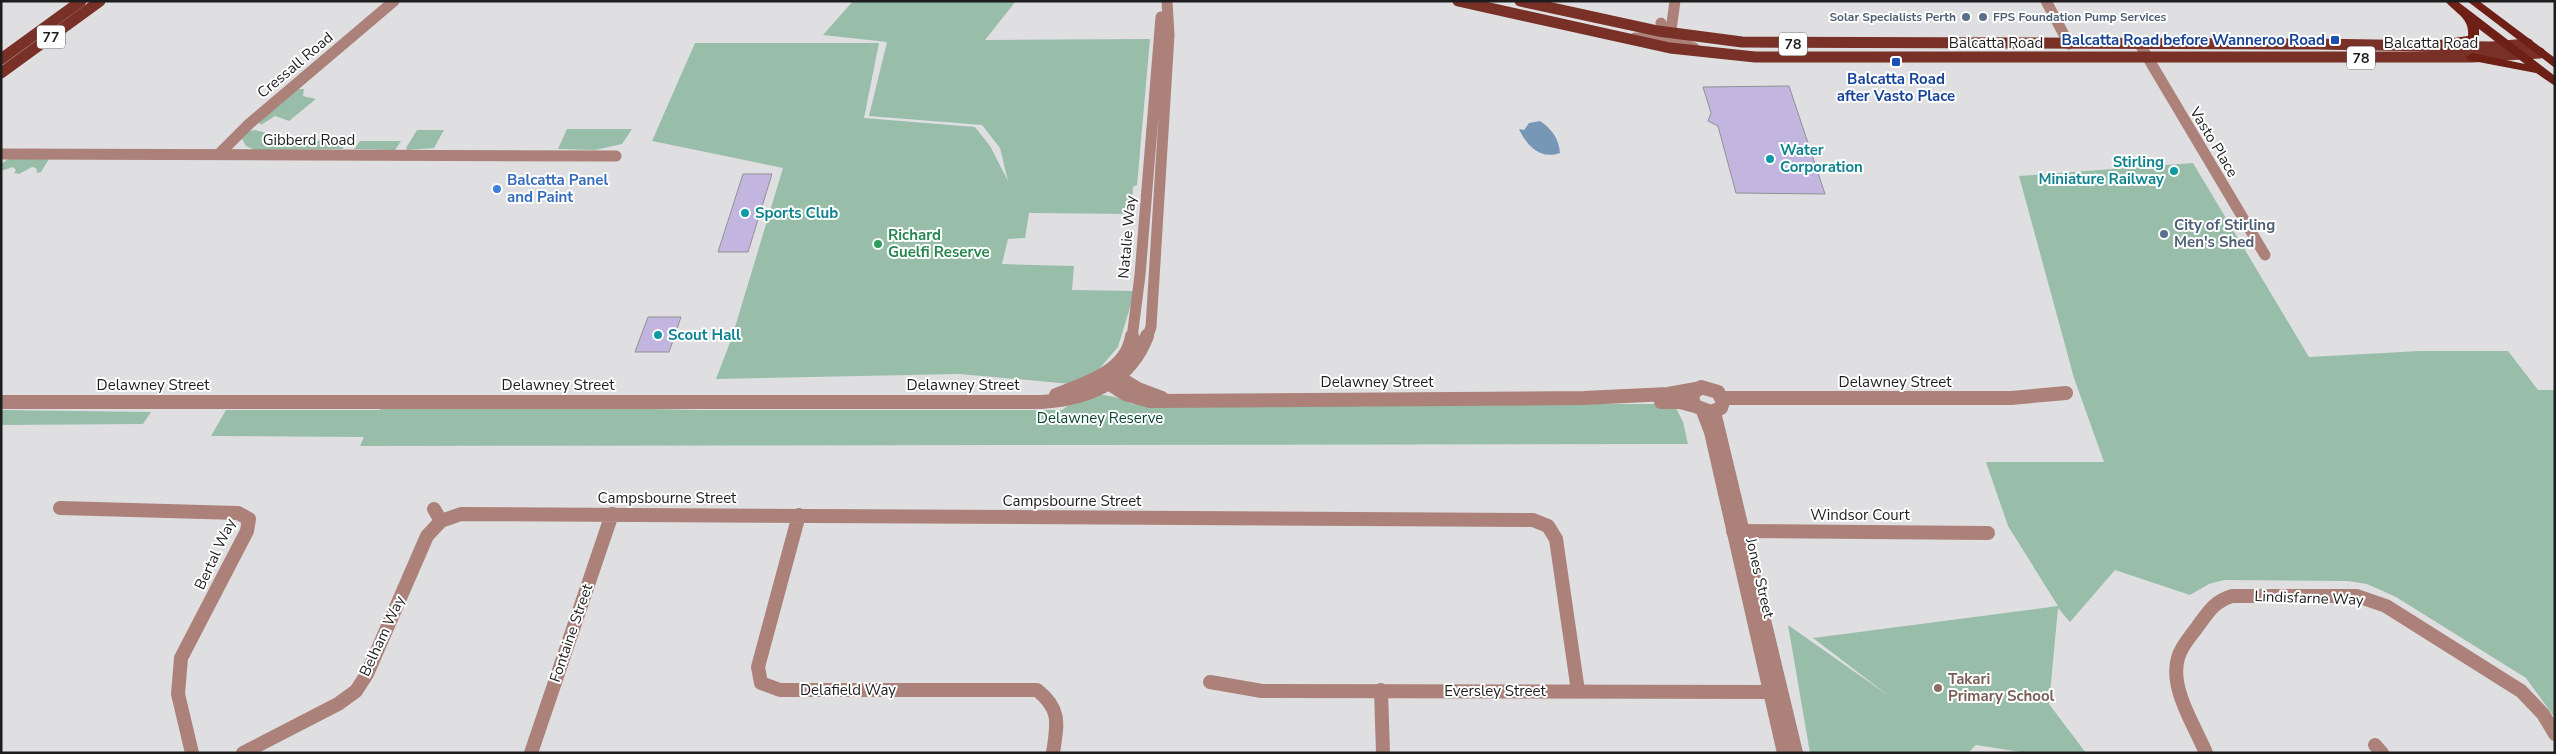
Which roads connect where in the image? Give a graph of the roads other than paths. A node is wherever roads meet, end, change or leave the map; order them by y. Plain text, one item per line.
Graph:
1 (81, 1) edge
2 (100, 1) edge
3 (394, 1) edge
4 (1159, 1) edge
5 (1166, 1) edge
6 (1458, 1) edge
7 (1520, 1) edge
8 (1668, 1) edge
9 (1675, 1) edge
10 (2046, 1) edge
11 (2450, 1) edge
12 (2472, 1) edge
13 (2467, 14) junction
14 (1666, 30) junction
15 (1619, 37) junction
16 (2139, 43) junction
17 (2069, 44) junction
18 (2528, 44) junction
19 (2425, 46) junction
20 (2508, 46) junction
21 (1710, 53) junction
22 (2540, 53) junction
23 (2519, 55) junction
24 (2147, 58) junction
25 (2472, 58) junction
26 (1, 59) edge
27 (2555, 64) edge
28 (1, 73) edge
29 (2542, 73) junction
30 (2555, 82) edge
31 (1, 154) edge
32 (219, 154) junction
33 (616, 156) dead end
34 (2265, 255) dead end
35 (1110, 378) junction
36 (1696, 389) junction
37 (2066, 393) dead end
38 (1584, 398) junction
39 (1722, 398) junction
40 (1, 402) edge
41 (1704, 410) junction
42 (60, 508) dead end
43 (612, 514) junction
44 (437, 515) joint
45 (799, 515) junction
46 (1738, 531) junction
47 (1988, 532) dead end
48 (1210, 682) dead end
49 (1381, 690) junction
50 (1578, 691) junction
51 (1776, 692) junction
52 (2555, 734) edge
53 (192, 753) edge
54 (243, 753) edge
55 (531, 753) edge
56 (1053, 753) edge
57 (1383, 753) edge
58 (1784, 753) edge
59 (1796, 753) edge
60 (2206, 753) edge

1 - 26 main road, 77
2 - 28 main road, 77
3 - 32 street, Cressall Road
4 - 35 street, Natalie Way
5 - 35 street, Natalie Way
6 - 15 main road, Balcatta Road / 78
7 - 14 main road, Balcatta Road / 78
8 - 14 street
9 - 14 street
10 - 17 street
11 - 13 highway
12 - 18 highway
13 - 19 highway
13 - 20 highway
14 - 15 street
14 - 17 main road, Balcatta Road / 78
14 - 21 street
15 - 21 main road, Balcatta Road / 78
16 - 17 main road, Balcatta Road / 78
16 - 19 main road, Balcatta Road / 78
16 - 24 street, Vasto Place
18 - 20 main road, Balcatta Road / 78
18 - 22 highway
19 - 20 main road, Balcatta Road / 78
20 - 23 highway
21 - 24 main road, Balcatta Road / 78
22 - 23 main road, Balcatta Road / 78
22 - 27 highway
23 - 25 main road, Balcatta Road / 78
23 - 29 highway
24 - 25 main road, Balcatta Road / 78
24 - 34 street, Vasto Place
25 - 29 highway
29 - 30 highway
31 - 32 street, Gibberd Road
32 - 33 street, Gibberd Road
35 - 38 street, Delawney Street
35 - 40 street, Delawney Street
36 - 38 street, Delawney Street
36 - 39 street
36 - 41 street, Jones Street
37 - 39 street, Delawney Street
38 - 41 street, Delawney Street
39 - 41 street
41 - 46 street, Jones Street
42 - 53 street, Bertal Way
43 - 44 street, Campsbourne Street
43 - 45 street, Campsbourne Street
43 - 55 street, Fontaine Street
44 - 54 street, Belham Way
45 - 50 street, Campsbourne Street
45 - 56 street, Delafield Way
46 - 47 street, Windsor Court
46 - 51 street, Jones Street
48 - 49 street, Eversley Street
49 - 50 street, Eversley Street
49 - 57 street
50 - 51 street, Eversley Street
51 - 58 street, Jones Street
51 - 59 street, Jones Street
52 - 60 street, Lindisfarne Way

